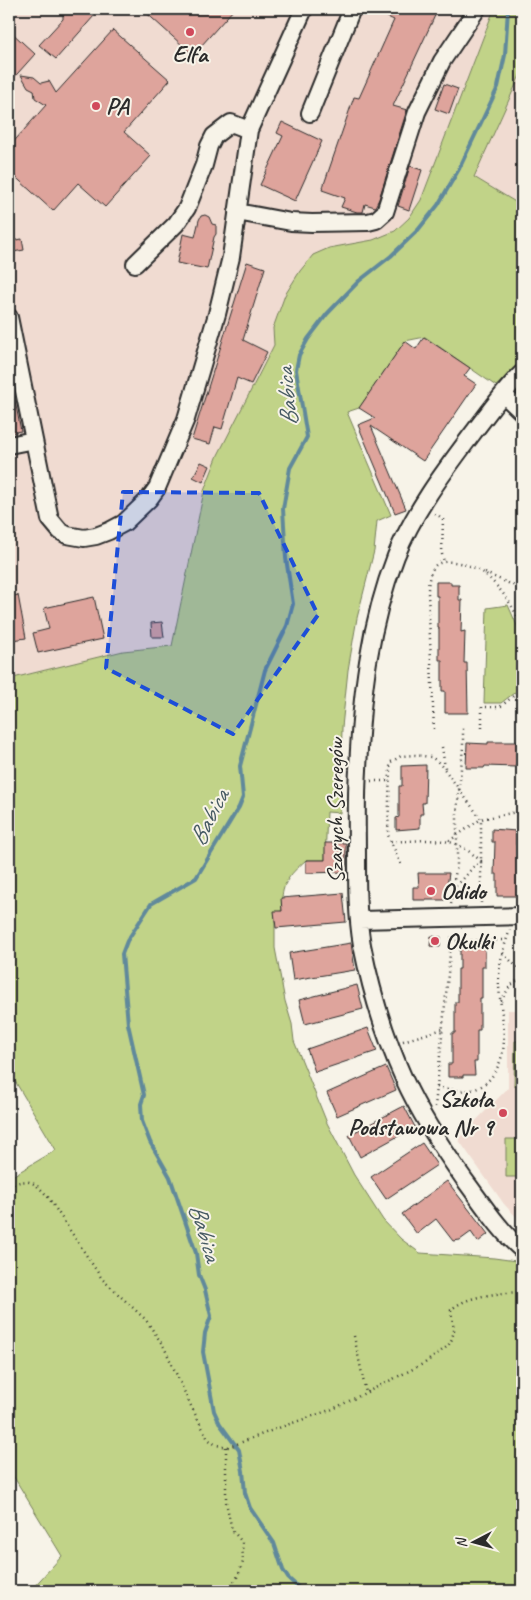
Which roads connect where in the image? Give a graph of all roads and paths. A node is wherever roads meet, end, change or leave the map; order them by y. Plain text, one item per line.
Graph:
1 (304, 9) edge
2 (352, 9) edge
3 (477, 9) edge
4 (310, 113) dead end
5 (249, 130) junction
6 (237, 212) junction
7 (136, 264) dead end
8 (9, 316) edge
9 (12, 351) edge
10 (522, 373) edge
11 (503, 394) junction
12 (17, 396) edge
13 (522, 412) edge
14 (34, 440) junction
15 (9, 445) edge
16 (432, 510) dead end
17 (444, 562) junction
18 (483, 573) junction
19 (522, 589) edge
20 (522, 628) edge
21 (522, 689) edge
22 (463, 728) dead end
23 (482, 728) dead end
24 (434, 729) dead end
25 (442, 747) dead end
26 (445, 770) junction
27 (370, 781) dead end
28 (388, 781) junction
29 (459, 790) junction
30 (522, 811) edge
31 (481, 819) junction
32 (458, 835) junction
33 (448, 841) junction
34 (391, 842) junction
35 (458, 845) junction
36 (481, 861) junction
37 (401, 864) dead end
38 (452, 888) junction
39 (520, 916) edge
40 (481, 917) junction
41 (452, 918) junction
42 (359, 920) junction
43 (506, 940) junction
44 (451, 941) junction
45 (502, 952) junction
46 (522, 969) edge
47 (522, 977) edge
48 (500, 1002) junction
49 (443, 1028) junction
50 (401, 1042) dead end
51 (437, 1087) junction
52 (436, 1104) dead end
53 (9, 1186) edge
54 (522, 1250) edge
55 (522, 1292) edge
56 (354, 1336) dead end
57 (366, 1394) junction
58 (228, 1447) junction
59 (228, 1591) edge

1 - 5 street
2 - 4 street
3 - 6 street
5 - 6 street
5 - 7 street
6 - 14 street
8 - 9 street
9 - 12 street
10 - 11 street, Szarych Szeregów
11 - 13 street
11 - 42 street, Szarych Szeregów
12 - 14 street
14 - 15 street
16 - 17 path
17 - 18 path
17 - 24 path
18 - 19 path
18 - 20 path
21 - 23 path
22 - 29 path
25 - 26 path
26 - 28 path
26 - 29 path
27 - 28 path
28 - 34 path
29 - 31 path
29 - 32 path
30 - 31 path
31 - 32 path
31 - 36 path
32 - 33 path
32 - 35 path
33 - 34 path
33 - 35 path
34 - 37 path
35 - 36 path
35 - 38 path
36 - 38 path
36 - 40 path
38 - 41 path
39 - 40 street
39 - 43 path
40 - 41 street
41 - 42 street
41 - 44 path
42 - 54 street, Szarych Szeregów
43 - 44 path
43 - 45 path
44 - 49 path
45 - 46 path
45 - 48 path
47 - 48 path
48 - 51 path
49 - 50 path
49 - 51 path
51 - 52 path
53 - 58 path
55 - 57 path
56 - 57 path
57 - 58 path
58 - 59 path

